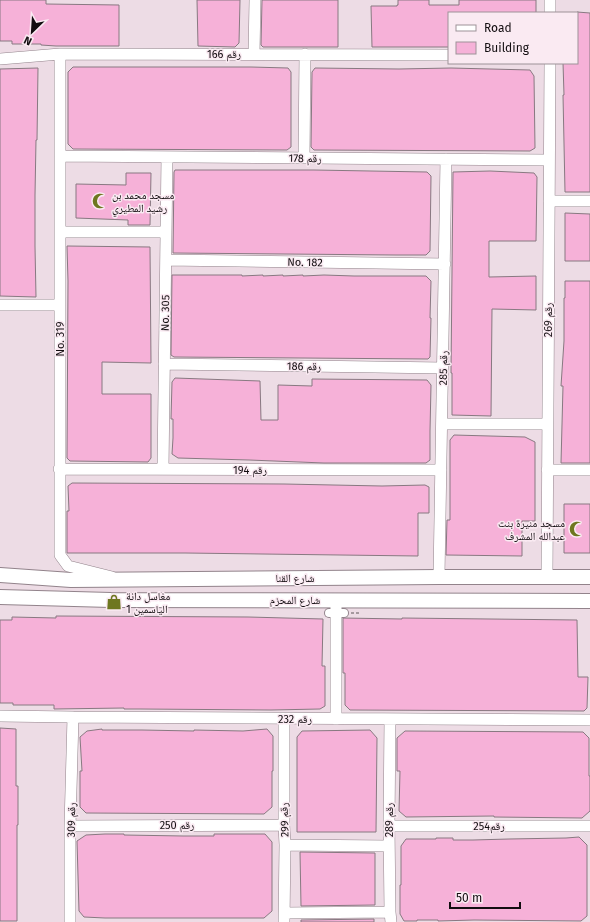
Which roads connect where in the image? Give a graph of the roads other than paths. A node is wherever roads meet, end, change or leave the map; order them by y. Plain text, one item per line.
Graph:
1 (255, 0) edge
2 (550, 0) edge
3 (550, 12) edge
4 (60, 54) junction
5 (254, 54) junction
6 (305, 54) junction
7 (448, 54) edge
8 (0, 59) edge
9 (550, 64) edge
10 (60, 156) junction
11 (168, 157) junction
12 (304, 158) junction
13 (446, 159) junction
14 (549, 160) junction
15 (549, 201) junction
16 (590, 201) edge
17 (60, 232) junction
18 (166, 232) junction
19 (166, 260) junction
20 (445, 264) junction
21 (0, 305) edge
22 (60, 305) junction
23 (164, 364) junction
24 (443, 368) junction
25 (442, 424) junction
26 (547, 424) junction
27 (60, 469) junction
28 (163, 470) junction
29 (441, 470) junction
30 (547, 470) junction
31 (590, 470) edge
32 (0, 575) edge
33 (439, 577) junction
34 (547, 577) junction
35 (590, 577) edge
36 (120, 579) junction
37 (71, 580) junction
38 (0, 597) edge
39 (111, 600) junction
40 (590, 601) edge
41 (336, 610) junction
42 (0, 716) edge
43 (73, 717) junction
44 (284, 719) junction
45 (336, 719) junction
46 (390, 719) junction
47 (590, 720) edge
48 (284, 825) junction
49 (70, 826) junction
50 (388, 826) junction
51 (590, 826) edge
52 (285, 845) junction
53 (389, 846) junction
54 (390, 917) edge
55 (284, 918) edge
56 (70, 922) edge

1 - 5 street
2 - 3 street
4 - 5 street, رقم 166
4 - 8 street, رقم 166
4 - 10 street, No. 319
5 - 6 street, رقم 166
6 - 7 street, رقم 166
6 - 12 street
9 - 14 street, رقم 269
10 - 11 street, رقم 178
10 - 17 street, No. 319
11 - 12 street, رقم 178
11 - 18 street, No. 305
12 - 13 street, رقم 178
13 - 14 street, رقم 178
13 - 20 street, رقم 285
14 - 15 street, رقم 269
15 - 16 street
15 - 26 street, رقم 269
17 - 18 street
17 - 22 street, No. 319
18 - 19 street, No. 305
19 - 20 street, No. 182
19 - 23 street, No. 305
20 - 24 street, رقم 285
21 - 22 street
22 - 27 street, No. 319
23 - 24 street, رقم 186
23 - 28 street, No. 305
24 - 25 street, رقم 285
25 - 26 street
25 - 29 street, رقم 285
26 - 30 street, رقم 269
27 - 28 street, رقم 194
27 - 36 street, No. 319
28 - 29 street, رقم 194
29 - 33 street, رقم 285
30 - 31 street
30 - 34 street, رقم 269
32 - 37 street, شارع القنا
33 - 34 street, شارع القنا
33 - 36 street, شارع القنا
34 - 35 street, شارع القنا
36 - 37 street, شارع القنا
37 - 39 street
38 - 39 street, شارع المحزم
39 - 41 street, شارع المحزم
40 - 41 street, شارع المحزم
41 - 45 street
42 - 43 street, رقم 232
43 - 44 street, رقم 232
43 - 49 street, رقم 309
44 - 45 street, رقم 232
44 - 48 street, رقم 299
45 - 46 street, رقم 232
46 - 47 street, رقم 232
46 - 50 street, رقم 289
48 - 49 street, رقم 250
48 - 52 street, رقم 299
49 - 56 street, رقم 309
50 - 51 street, رقم254
50 - 53 street, رقم 289
52 - 53 street
52 - 55 street, رقم 299
53 - 54 street, رقم 289
54 - 55 street

